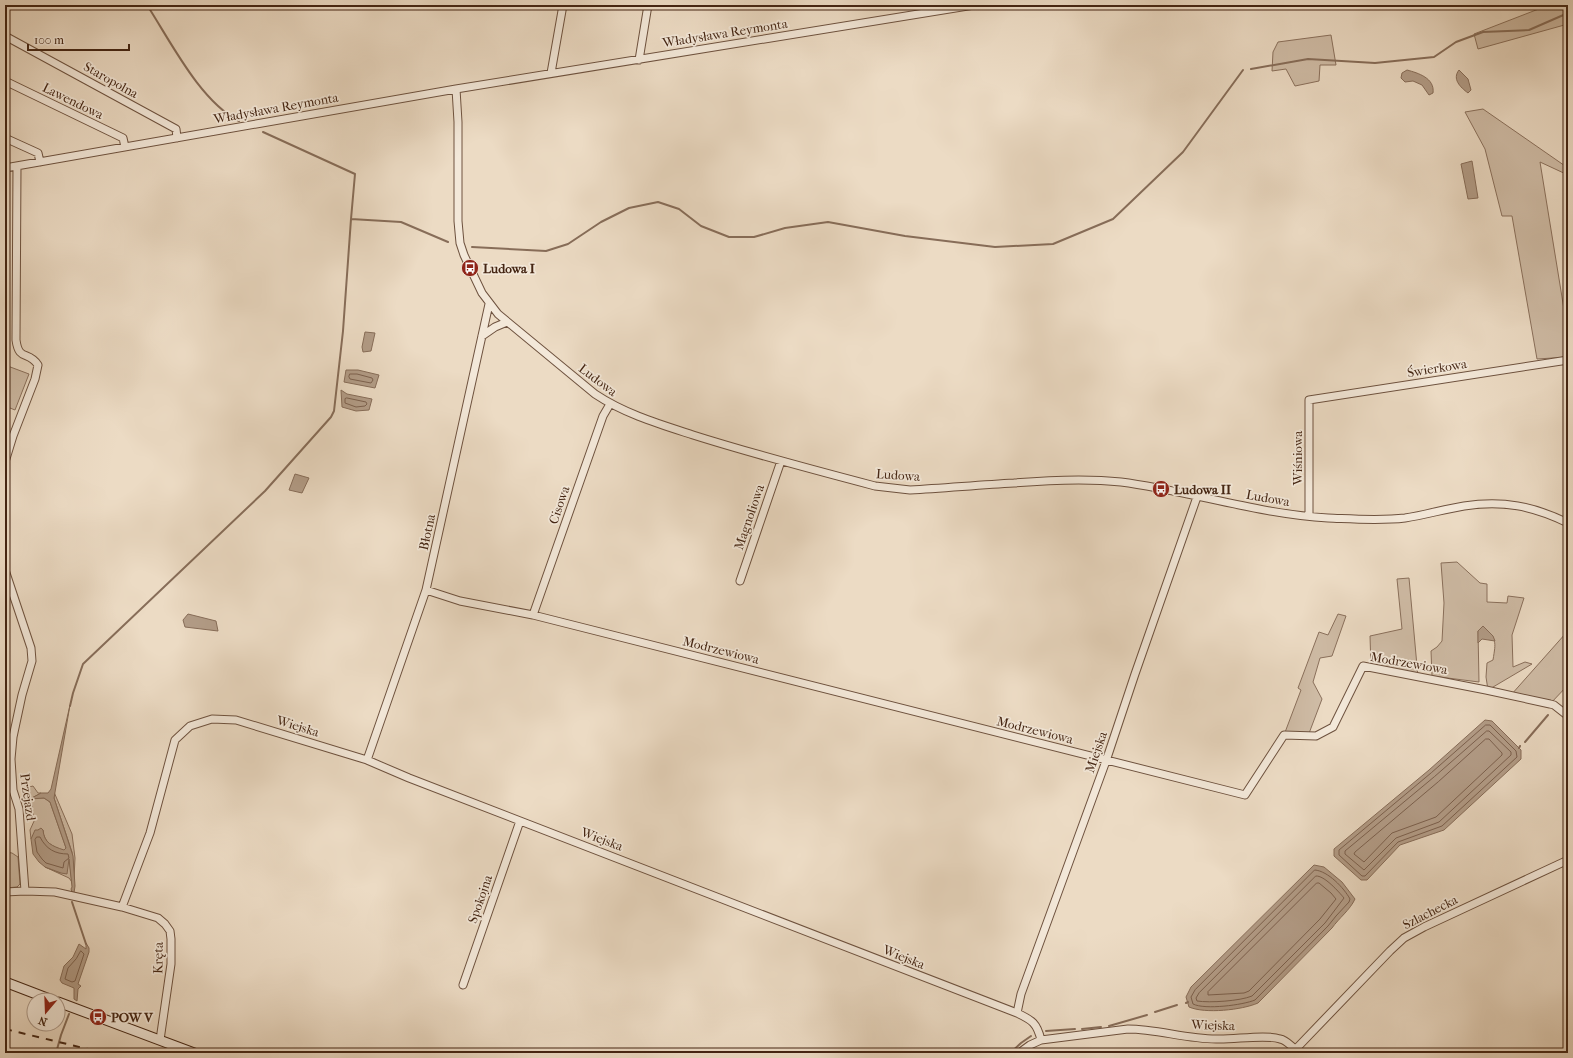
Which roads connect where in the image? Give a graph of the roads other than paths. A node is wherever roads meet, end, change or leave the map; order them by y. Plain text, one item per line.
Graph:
1 (563, 5) edge
2 (648, 5) edge
3 (974, 5) edge
4 (5, 36) edge
5 (639, 60) junction
6 (551, 73) junction
7 (5, 81) edge
8 (456, 88) junction
9 (5, 138) edge
10 (177, 138) junction
11 (125, 147) junction
12 (40, 162) junction
13 (17, 166) junction
14 (5, 168) edge
15 (489, 304) junction
16 (507, 322) junction
17 (482, 336) junction
18 (1568, 360) edge
19 (1309, 400) joint
20 (610, 404) junction
21 (781, 461) junction
22 (5, 462) edge
23 (1197, 497) junction
24 (1309, 516) junction
25 (1568, 522) edge
26 (5, 570) edge
27 (740, 581) dead end
28 (426, 590) junction
29 (533, 615) junction
30 (1568, 716) edge
31 (367, 760) junction
32 (1106, 761) junction
33 (520, 821) junction
34 (1568, 860) edge
35 (25, 891) junction
36 (5, 892) edge
37 (122, 907) junction
38 (5, 982) edge
39 (463, 985) dead end
40 (31, 992) edge
41 (66, 1005) edge
42 (1017, 1013) junction
43 (160, 1040) junction
44 (1042, 1040) junction
45 (1294, 1051) edge
46 (194, 1053) edge
47 (1019, 1053) edge

1 - 6 street
2 - 5 street
3 - 5 street, Władysława Reymonta
4 - 10 street, Staropolna
5 - 6 street, Władysława Reymonta
6 - 8 street, Władysława Reymonta
7 - 11 street, Lawendowa
8 - 10 street, Władysława Reymonta
8 - 15 street, Ludowa
9 - 12 street
10 - 11 street, Władysława Reymonta
11 - 12 street, Władysława Reymonta
12 - 13 street, Władysława Reymonta
13 - 14 street, Władysława Reymonta
13 - 22 street
15 - 16 street, Ludowa
15 - 17 street, Błotna
16 - 17 street
16 - 20 street, Ludowa
17 - 28 street, Błotna
18 - 19 street, Świerkowa
19 - 24 street, Wiśniowa
20 - 21 street, Ludowa
20 - 29 street, Cisowa
21 - 23 street, Ludowa
21 - 27 street, Magnoliowa
23 - 24 street, Ludowa
23 - 32 street, Miejska
24 - 25 street, Ludowa
26 - 35 street, Przejazd
28 - 29 street, Modrzewiowa
28 - 31 street, Błotna
29 - 32 street, Modrzewiowa
30 - 32 street, Modrzewiowa
31 - 33 street, Wiejska
31 - 37 street, Wiejska
32 - 42 street, Miejska
33 - 39 street, Spokojna
33 - 42 street, Wiejska
34 - 45 street, Szlachecka
35 - 36 street
35 - 37 street
37 - 43 street, Kręta
38 - 40 main road
41 - 43 main road
42 - 44 street, Wiejska
43 - 46 main road
44 - 45 street, Wiejska
44 - 47 street

